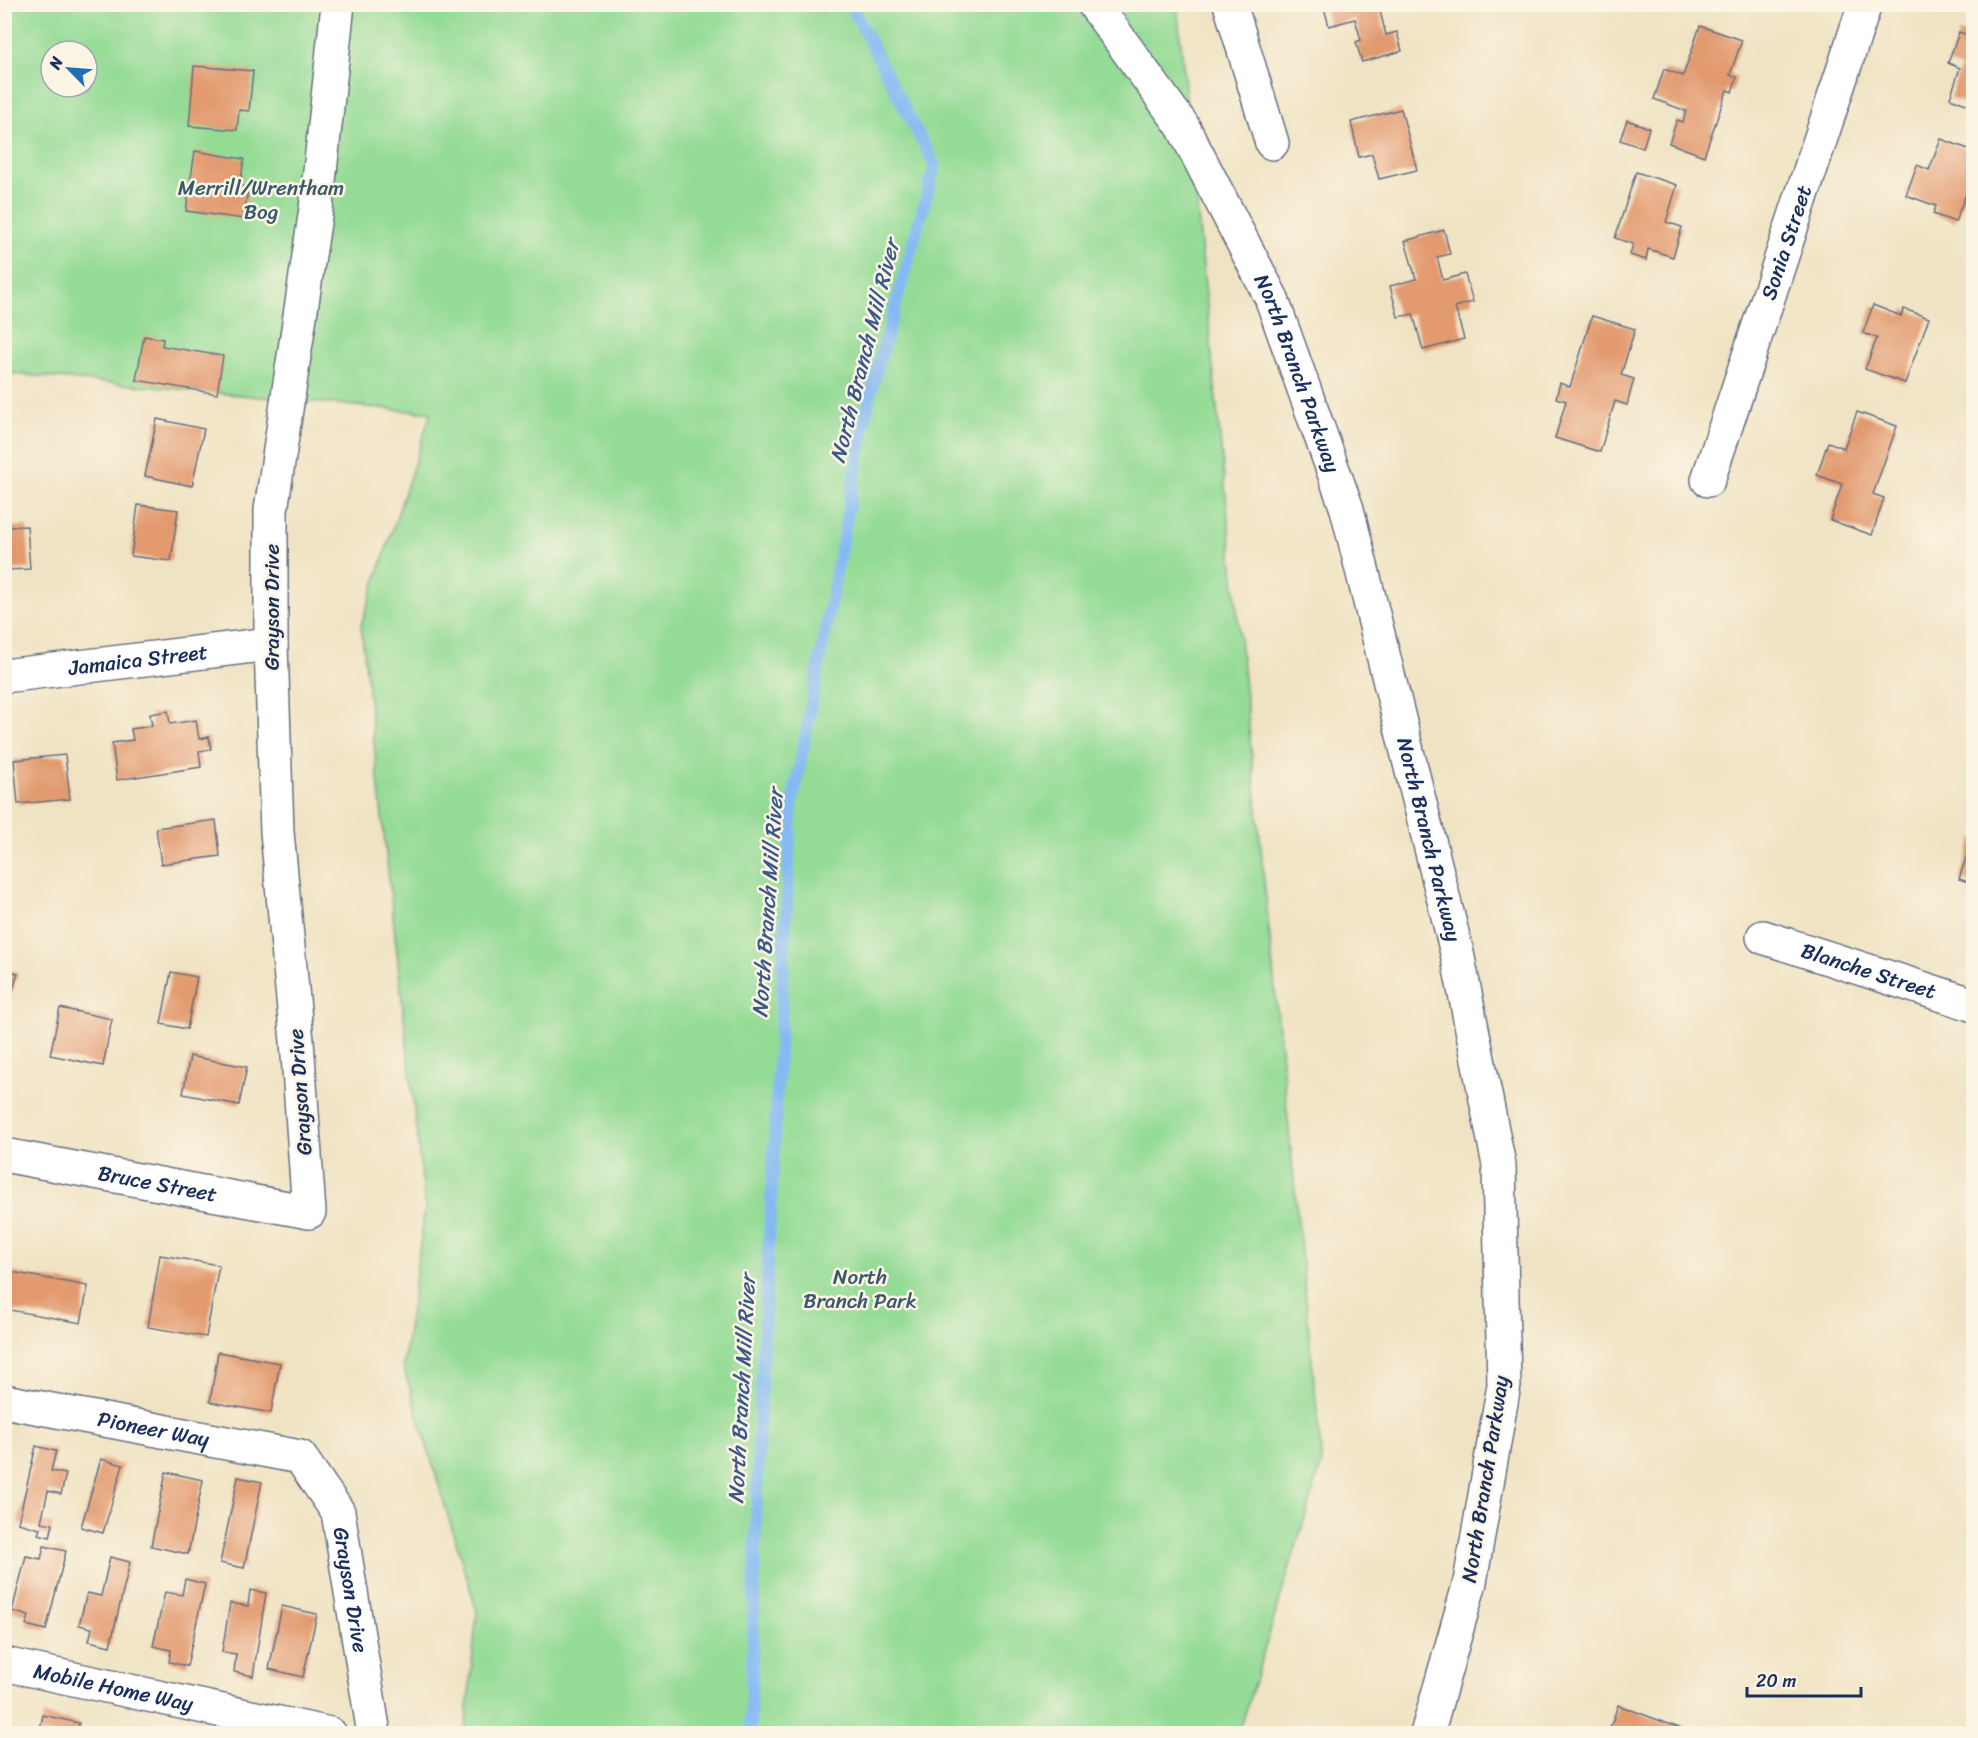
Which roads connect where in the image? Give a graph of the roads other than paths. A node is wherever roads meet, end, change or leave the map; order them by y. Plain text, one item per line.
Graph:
1 (338, 4) edge
2 (1094, 4) edge
3 (1230, 4) edge
4 (1865, 4) edge
5 (1272, 143) dead end
6 (1708, 480) dead end
7 (271, 644) junction
8 (4, 676) edge
9 (1763, 937) dead end
10 (1974, 1005) edge
11 (4, 1155) edge
12 (309, 1212) joint
13 (4, 1401) edge
14 (300, 1457) joint
15 (4, 1664) edge
16 (330, 1734) edge
17 (374, 1734) edge
18 (1427, 1734) edge

1 - 7 street, Grayson Drive
2 - 18 street, North Branch Parkway
3 - 5 street
4 - 6 street, Sonia Street
7 - 8 street, Jamaica Street
7 - 12 street, Grayson Drive
9 - 10 street, Blanche Street
11 - 12 street, Bruce Street
13 - 14 street, Pioneer Way
14 - 17 street, Grayson Drive
15 - 16 street, Mobile Home Way

